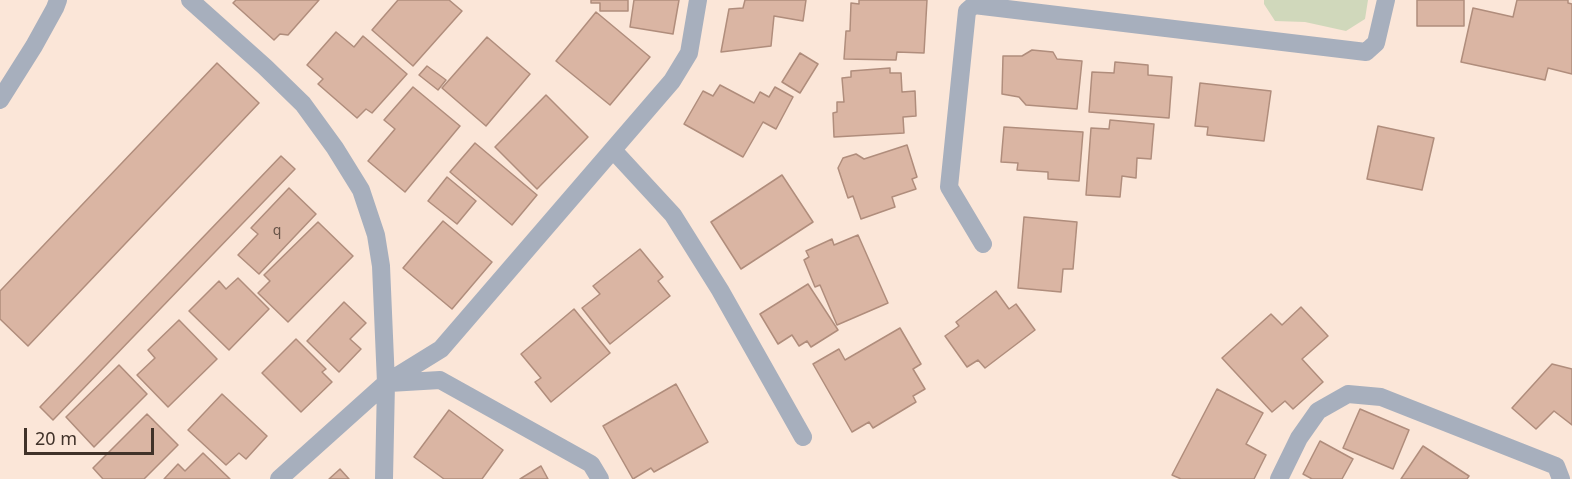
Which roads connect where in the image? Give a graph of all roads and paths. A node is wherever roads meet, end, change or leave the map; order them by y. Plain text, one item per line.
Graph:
1 (58, 0) edge
2 (190, 0) edge
3 (698, 0) edge
4 (1386, 0) edge
5 (0, 100) edge
6 (613, 150) junction
7 (983, 244) dead end
8 (386, 383) junction
9 (803, 437) dead end
10 (279, 479) edge
11 (384, 479) edge
12 (600, 479) edge
13 (1279, 479) edge
14 (1561, 479) edge

1 - 5 street
2 - 8 street
3 - 6 street
4 - 7 street
6 - 8 street
6 - 9 street
8 - 10 street
8 - 11 street
8 - 12 street
13 - 14 street

